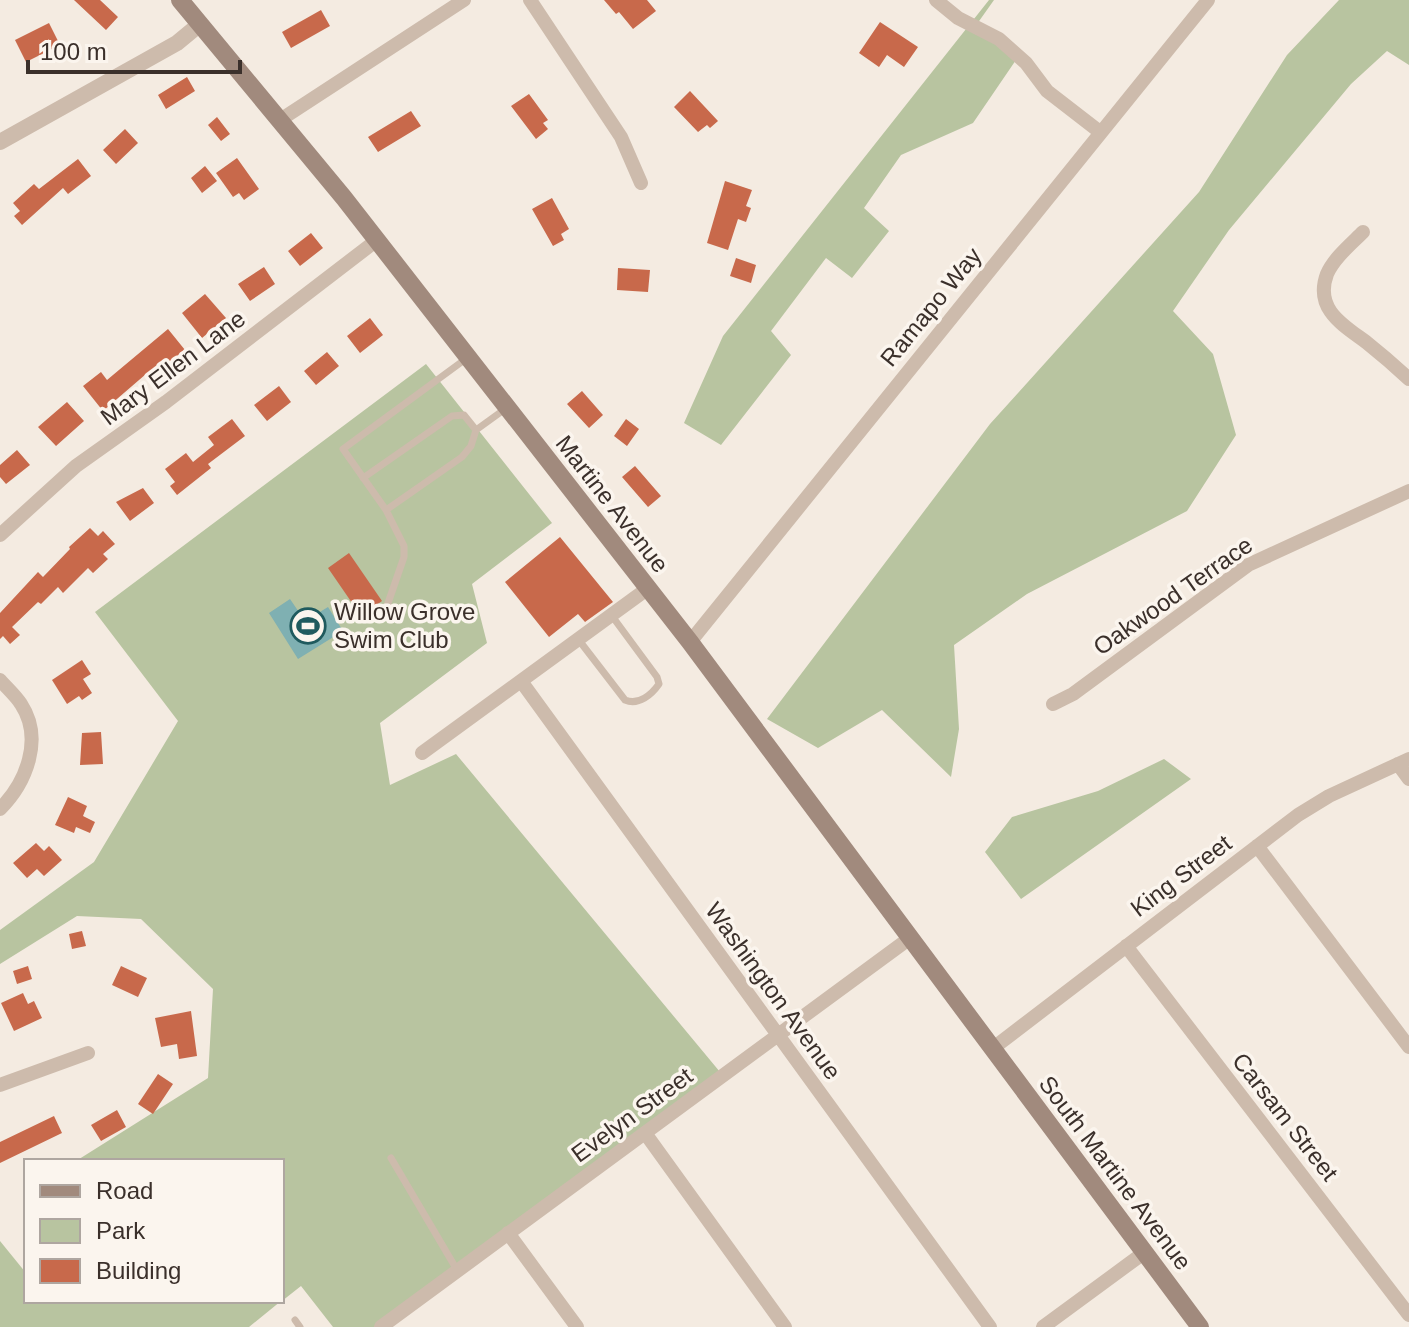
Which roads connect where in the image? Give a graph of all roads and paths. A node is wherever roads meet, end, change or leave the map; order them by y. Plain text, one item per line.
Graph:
1 (180, 0) edge
2 (464, 0) edge
3 (530, 0) edge
4 (936, 0) edge
5 (1208, 0) edge
6 (200, 24) junction
7 (280, 120) junction
8 (1100, 132) junction
9 (0, 142) edge
10 (641, 183) dead end
11 (1363, 232) dead end
12 (377, 240) junction
13 (468, 357) junction
14 (1409, 379) edge
15 (507, 407) junction
16 (476, 430) junction
17 (363, 478) junction
18 (1409, 491) edge
19 (386, 510) junction
20 (0, 535) edge
21 (647, 589) junction
22 (387, 606) dead end
23 (611, 615) junction
24 (578, 639) junction
25 (690, 642) junction
26 (0, 680) edge
27 (521, 681) junction
28 (1053, 704) dead end
29 (422, 753) dead end
30 (1403, 762) edge
31 (1409, 779) edge
32 (0, 809) edge
33 (1257, 846) junction
34 (910, 938) junction
35 (1126, 946) junction
36 (778, 1035) junction
37 (1409, 1047) edge
38 (992, 1049) junction
39 (88, 1053) dead end
40 (0, 1085) edge
41 (645, 1133) junction
42 (391, 1158) dead end
43 (508, 1233) junction
44 (1145, 1252) junction
45 (457, 1270) junction
46 (1409, 1315) edge
47 (381, 1327) edge
48 (577, 1327) edge
49 (785, 1327) edge
50 (990, 1327) edge
51 (1043, 1327) edge
52 (1200, 1327) edge

1 - 6 main road, Martine Avenue
2 - 7 street
3 - 10 street
4 - 8 street
5 - 8 street, Ramapo Way
6 - 7 main road, Martine Avenue
6 - 9 street
7 - 12 main road, Martine Avenue
8 - 25 street, Ramapo Way
11 - 14 street
12 - 13 main road, Martine Avenue
12 - 20 street, Mary Ellen Lane
13 - 15 main road, Martine Avenue
13 - 17 lane
15 - 16 lane
15 - 21 main road, Martine Avenue
16 - 17 lane
16 - 19 lane
17 - 19 lane
18 - 28 street, Oakwood Terrace
19 - 22 lane
21 - 23 street
21 - 25 main road, Martine Avenue
23 - 24 street
23 - 24 lane
24 - 27 street
25 - 34 main road, Martine Avenue
26 - 32 street
27 - 29 street
27 - 36 street, Washington Avenue
30 - 31 street
30 - 33 street, King Street
33 - 35 street, King Street
33 - 37 street
34 - 36 street, Evelyn Street
34 - 38 main road, Martine Avenue
35 - 38 street, King Street
35 - 46 street, Carsam Street
36 - 41 street, Evelyn Street
36 - 50 street, Washington Avenue
38 - 44 main road, South Martine Avenue
39 - 40 street
41 - 43 street, Evelyn Street
41 - 49 street
42 - 45 lane
43 - 45 street, Evelyn Street
43 - 48 street
44 - 51 street
44 - 52 main road, South Martine Avenue
45 - 47 street, Evelyn Street

